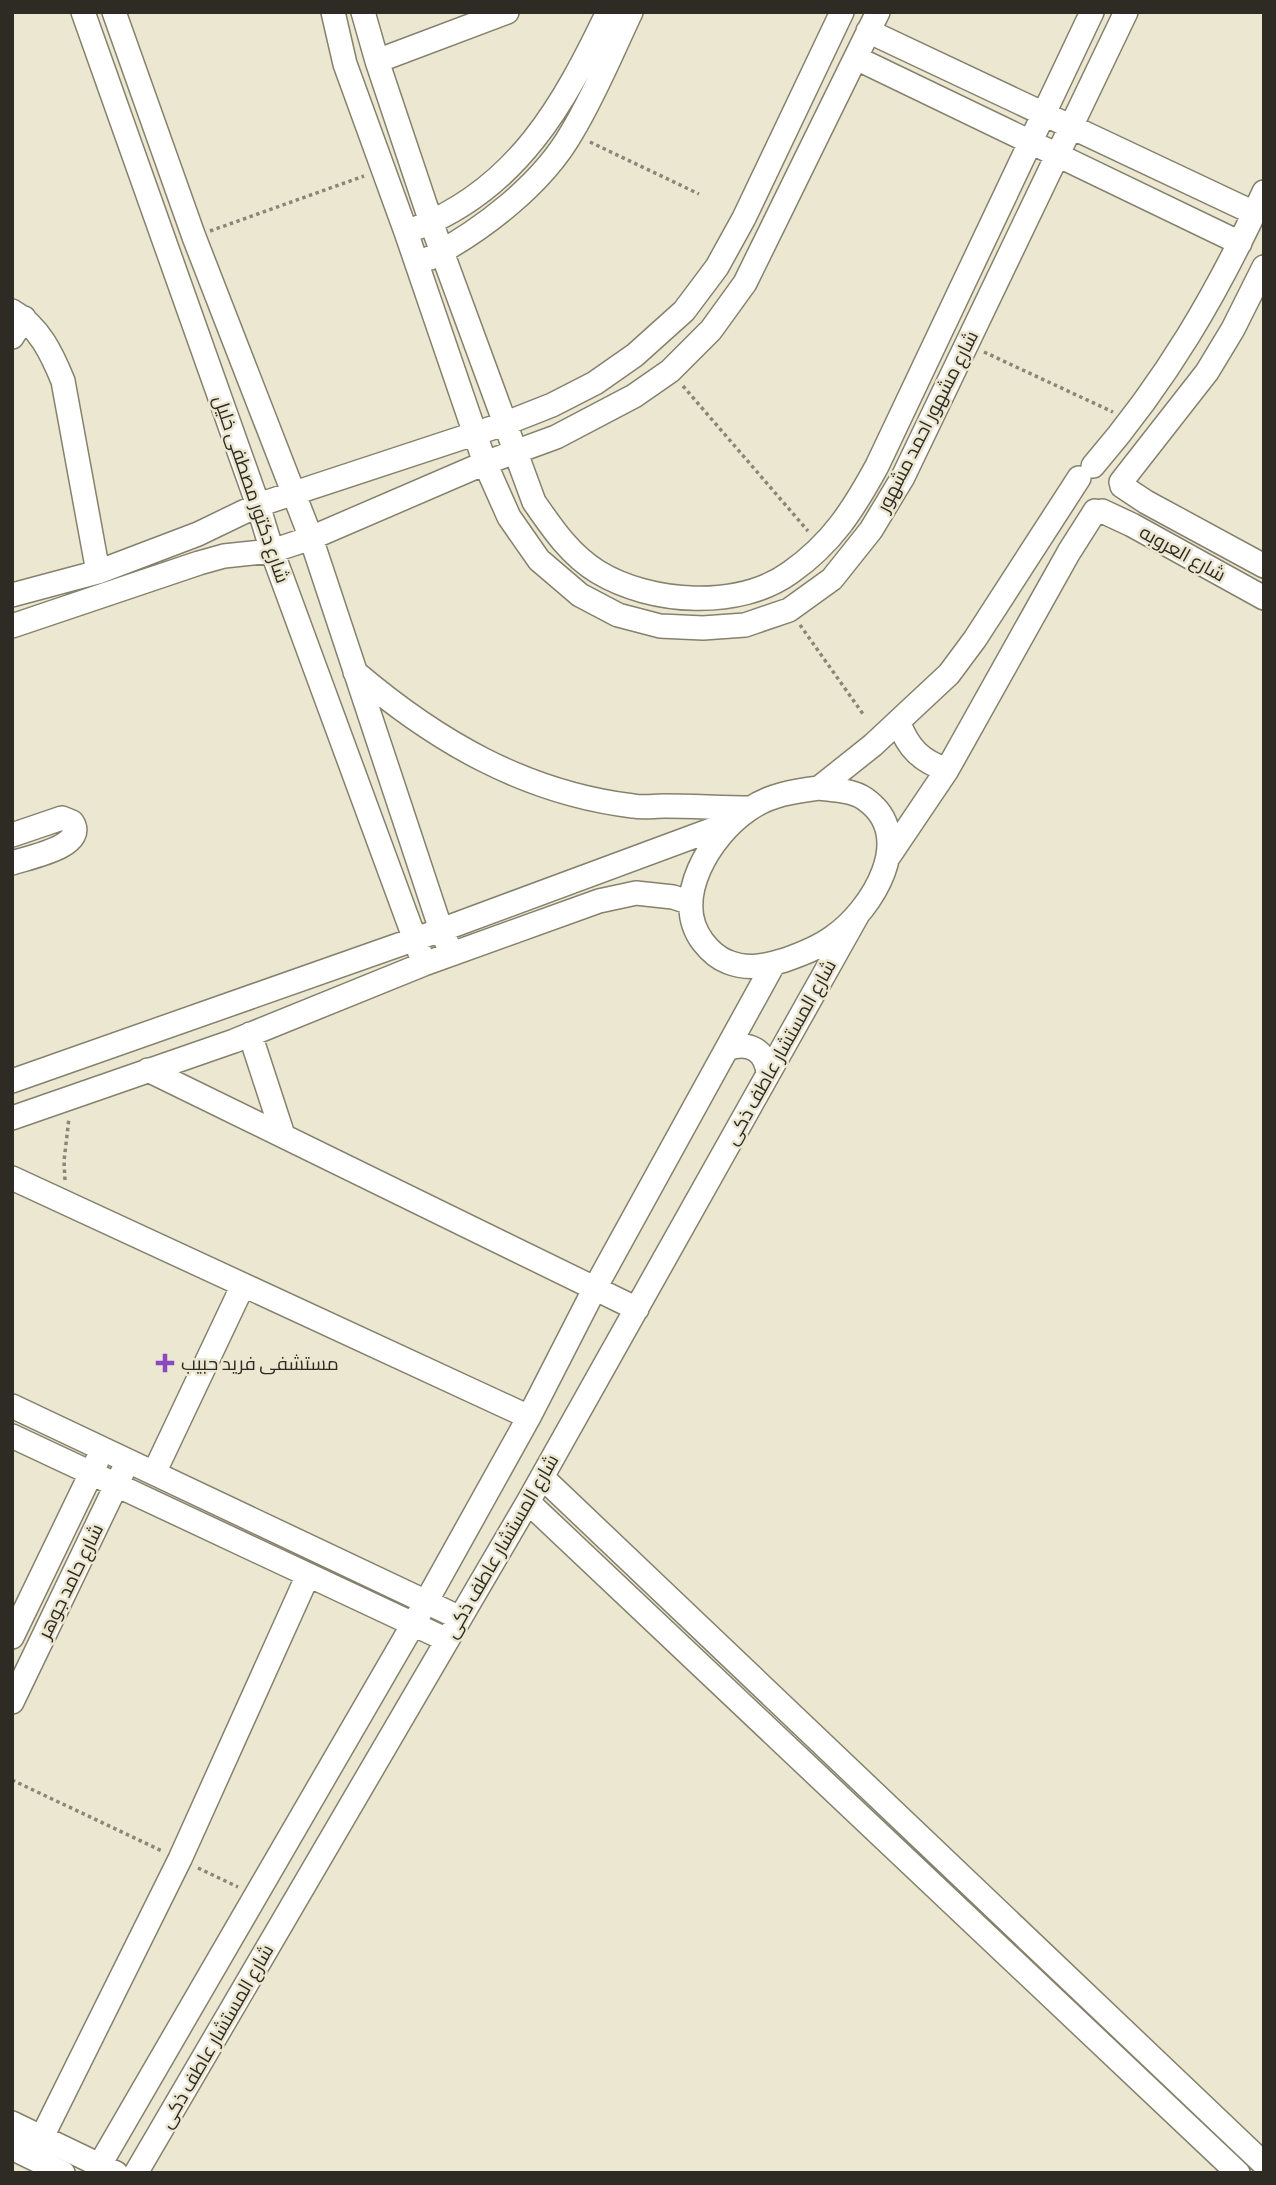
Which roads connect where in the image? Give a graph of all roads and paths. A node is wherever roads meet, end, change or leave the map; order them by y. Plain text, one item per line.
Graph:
1 (83, 12) edge
2 (114, 12) edge
3 (333, 12) edge
4 (363, 12) edge
5 (508, 12) edge
6 (631, 12) edge
7 (842, 12) edge
8 (1092, 12) edge
9 (1126, 12) edge
10 (604, 13) edge
11 (873, 22) edge
12 (856, 58) junction
13 (377, 61) junction
14 (1043, 114) junction
15 (1070, 126) junction
16 (572, 134) junction
17 (1030, 142) junction
18 (1056, 155) junction
19 (383, 169) junction
20 (1264, 192) edge
21 (699, 194) dead end
22 (1254, 213) junction
23 (431, 222) junction
24 (406, 232) junction
25 (194, 237) junction
26 (1240, 243) junction
27 (442, 252) junction
28 (418, 265) junction
29 (1264, 267) edge
30 (16, 322) edge
31 (967, 344) junction
32 (670, 371) junction
33 (1131, 420) junction
34 (504, 424) junction
35 (474, 433) junction
36 (514, 452) junction
37 (485, 463) junction
38 (1086, 472) junction
39 (1122, 484) junction
40 (293, 493) junction
41 (258, 505) junction
42 (1155, 507) junction
43 (1099, 511) junction
44 (1142, 531) junction
45 (311, 538) junction
46 (822, 547) junction
47 (272, 551) junction
48 (1261, 562) edge
49 (98, 572) junction
50 (12, 595) edge
51 (1264, 598) edge
52 (789, 610) junction
53 (12, 626) edge
54 (354, 671) junction
55 (863, 714) dead end
56 (899, 723) junction
57 (947, 770) junction
58 (819, 788) junction
59 (750, 808) junction
60 (730, 824) junction
61 (12, 835) edge
62 (889, 856) junction
63 (12, 863) edge
64 (609, 869) junction
65 (617, 895) junction
66 (691, 903) junction
67 (858, 914) junction
68 (441, 930) junction
69 (414, 939) junction
70 (452, 954) junction
71 (774, 963) junction
72 (424, 964) junction
73 (223, 1007) junction
74 (242, 1037) junction
75 (727, 1049) junction
76 (148, 1070) junction
77 (768, 1074) junction
78 (12, 1081) edge
79 (75, 1096) junction
80 (12, 1118) edge
81 (283, 1135) junction
82 (12, 1178) edge
83 (69, 1205) junction
84 (243, 1285) junction
85 (595, 1288) junction
86 (636, 1309) junction
87 (12, 1406) edge
88 (529, 1417) junction
89 (12, 1436) edge
90 (103, 1449) junction
91 (128, 1461) junction
92 (91, 1473) junction
93 (154, 1473) junction
94 (542, 1477) junction
95 (117, 1485) junction
96 (528, 1502) junction
97 (308, 1575) junction
98 (426, 1602) junction
99 (460, 1618) junction
100 (414, 1625) junction
101 (13, 1636) edge
102 (447, 1640) junction
103 (12, 1702) edge
104 (12, 1780) edge
105 (180, 1859) junction
106 (256, 1895) junction
107 (12, 2123) edge
108 (42, 2137) junction
109 (12, 2148) edge
110 (1264, 2164) edge
111 (104, 2170) edge
112 (63, 2173) edge
113 (136, 2173) edge
114 (1238, 2173) edge

1 - 41 street, شارع دكتور مصطفى خليل
2 - 25 street, شارع دكتور مصطفى خليل
3 - 19 street, شارع مشهور احمد مشهور
4 - 13 street, شارع مشهور احمد مشهور
5 - 13 street
6 - 16 street
7 - 34 street
8 - 14 street, شارع مشهور احمد مشهور
9 - 15 street, شارع مشهور احمد مشهور
10 - 23 street
11 - 12 street
11 - 14 street
12 - 17 street
12 - 32 street
13 - 23 street, شارع مشهور احمد مشهور
14 - 15 street
14 - 17 street, شارع مشهور احمد مشهور
15 - 18 street, شارع مشهور احمد مشهور
15 - 22 street
16 - 21 path
16 - 27 street
17 - 18 street
17 - 46 street, شارع مشهور احمد مشهور
18 - 26 street
18 - 31 street, شارع مشهور احمد مشهور
19 - 24 street, شارع مشهور احمد مشهور
19 - 25 path
20 - 22 street
22 - 26 street
23 - 24 street
23 - 27 street, شارع مشهور احمد مشهور
24 - 28 street, شارع مشهور احمد مشهور
25 - 40 street, شارع دكتور مصطفى خليل
26 - 33 street
27 - 28 street
27 - 34 street, شارع مشهور احمد مشهور
28 - 35 street, شارع مشهور احمد مشهور
29 - 39 street
30 - 49 street
31 - 33 path
31 - 52 street, شارع مشهور احمد مشهور
32 - 36 street
32 - 46 path
33 - 38 street
34 - 35 street
34 - 36 street, شارع مشهور احمد مشهور
35 - 37 street, شارع مشهور احمد مشهور
35 - 40 street
36 - 37 street
36 - 46 street, شارع مشهور احمد مشهور
37 - 45 street
37 - 52 street, شارع مشهور احمد مشهور
38 - 39 street
38 - 43 street
38 - 56 street
39 - 42 street, شارع العروبه
39 - 43 street
40 - 41 street
40 - 45 street, شارع دكتور مصطفى خليل
41 - 47 street, شارع دكتور مصطفى خليل
41 - 49 street
42 - 44 street
42 - 48 street, شارع العروبه
43 - 44 street, شارع العروبه
43 - 57 street
44 - 51 street, شارع العروبه
45 - 47 street
45 - 54 street, شارع دكتور مصطفى خليل
47 - 53 street
47 - 69 street, شارع دكتور مصطفى خليل
49 - 50 street
52 - 55 path
54 - 59 street
54 - 68 street, شارع دكتور مصطفى خليل
56 - 57 street
56 - 58 street
57 - 62 street
58 - 59 street
58 - 62 street
59 - 60 street
60 - 64 street
60 - 66 street
61 - 63 street
62 - 67 street
64 - 65 street
64 - 68 street
65 - 66 street
65 - 70 street
66 - 71 street
67 - 71 street
67 - 77 street, شارع المستشار عاطف ذكى
68 - 69 street
68 - 70 street, شارع دكتور مصطفى خليل
69 - 72 street, شارع دكتور مصطفى خليل
69 - 73 street
70 - 72 street
71 - 75 street, شارع المستشار عاطف ذكى
72 - 74 street
73 - 74 street
73 - 78 street
74 - 76 street
74 - 81 street
75 - 77 street
75 - 85 street, شارع المستشار عاطف ذكى
76 - 79 street
76 - 81 street
77 - 86 street, شارع المستشار عاطف ذكى
79 - 80 street
79 - 83 path
81 - 85 street
82 - 83 street
83 - 84 street
84 - 88 street
84 - 93 street
85 - 86 street
85 - 88 street, شارع المستشار عاطف ذكى
86 - 94 street, شارع المستشار عاطف ذكى
87 - 90 street
88 - 98 street, شارع المستشار عاطف ذكى
89 - 92 street
90 - 91 street
90 - 92 street, شارع حامد جوهر
91 - 93 street
91 - 95 street, شارع حامد جوهر
92 - 95 street
92 - 101 street, شارع حامد جوهر
93 - 98 street
94 - 96 street, شارع المستشار عاطف ذكى
94 - 110 street
95 - 97 street
95 - 103 street, شارع حامد جوهر
96 - 99 street, شارع المستشار عاطف ذكى
96 - 114 street
97 - 100 street
97 - 105 street
98 - 99 street
98 - 100 street, شارع المستشار عاطف ذكى
99 - 102 street, شارع المستشار عاطف ذكى
100 - 102 street
100 - 106 street, شارع المستشار عاطف ذكى
102 - 113 street, شارع المستشار عاطف ذكى
104 - 105 path
105 - 106 path
105 - 108 street
106 - 111 street, شارع المستشار عاطف ذكى
107 - 108 street
108 - 111 street
109 - 112 street

